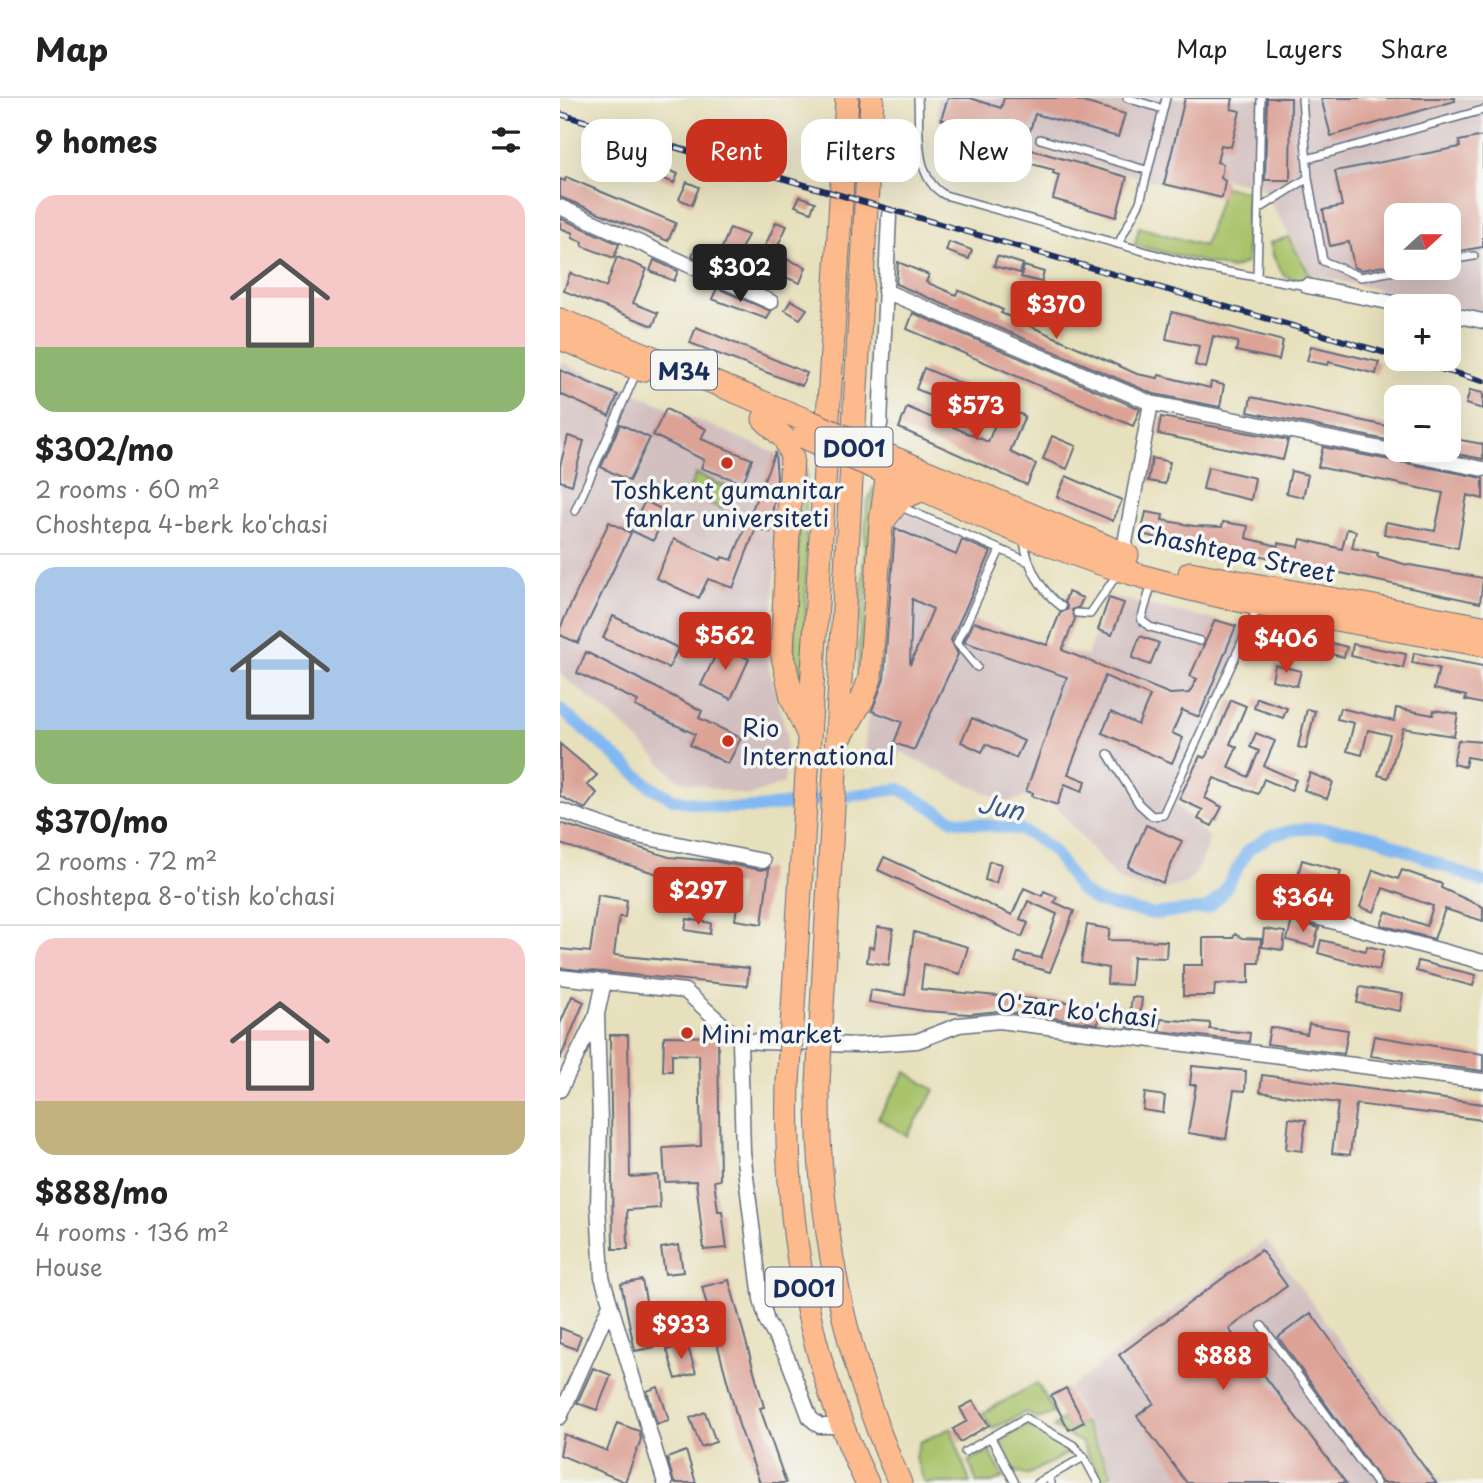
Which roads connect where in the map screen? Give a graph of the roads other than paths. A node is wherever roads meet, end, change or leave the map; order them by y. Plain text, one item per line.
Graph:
1 (847, 98) edge
2 (872, 98) edge
3 (918, 98) edge
4 (1127, 98) edge
5 (1166, 98) edge
6 (1261, 98) edge
7 (1302, 98) edge
8 (1163, 109) junction
9 (1483, 110) edge
10 (1040, 139) dead end
11 (1307, 159) junction
12 (1146, 170) junction
13 (1308, 178) junction
14 (560, 207) edge
15 (1259, 209) junction
16 (889, 215) dead end
17 (1118, 244) junction
18 (1474, 256) dead end
19 (1461, 258) edge
20 (1384, 273) edge
21 (1258, 278) junction
22 (1307, 286) joint
23 (885, 291) junction
24 (1384, 301) edge
25 (771, 302) dead end
26 (1461, 316) edge
27 (560, 320) edge
28 (1483, 321) edge
29 (560, 338) edge
30 (638, 369) junction
31 (1151, 403) junction
32 (764, 419) junction
33 (880, 425) dead end
34 (806, 429) junction
35 (885, 463) junction
36 (1483, 469) edge
37 (924, 489) junction
38 (901, 507) dead end
39 (575, 511) dead end
40 (881, 524) junction
41 (1023, 532) junction
42 (1000, 550) junction
43 (1027, 561) junction
44 (1121, 562) junction
45 (1154, 580) junction
46 (1259, 604) junction
47 (1062, 607) dead end
48 (1077, 613) dead end
49 (1397, 620) junction
50 (1483, 627) edge
51 (1200, 641) dead end
52 (1483, 645) edge
53 (977, 667) dead end
54 (810, 739) junction
55 (838, 741) junction
56 (1108, 754) dead end
57 (560, 810) edge
58 (763, 861) dead end
59 (1294, 911) dead end
60 (1483, 962) edge
61 (560, 977) edge
62 (604, 982) junction
63 (597, 1014) junction
64 (740, 1040) junction
65 (1483, 1082) edge
66 (560, 1090) edge
67 (609, 1307) junction
68 (1262, 1326) dead end
69 (560, 1417) edge
70 (842, 1426) junction
71 (991, 1438) junction
72 (965, 1452) dead end
73 (1084, 1457) junction
74 (1050, 1480) edge
75 (665, 1483) edge
76 (867, 1483) edge
77 (900, 1483) edge
78 (1016, 1483) edge
79 (1037, 1483) edge
80 (1098, 1483) edge
81 (1376, 1483) edge

1 - 54 main road, D001
2 - 55 main road, D001
3 - 17 lane
4 - 8 lane
5 - 8 lane
6 - 15 lane
7 - 11 lane
8 - 12 lane
9 - 11 lane
10 - 12 lane
11 - 13 lane
12 - 17 lane
13 - 15 lane
13 - 20 lane
14 - 25 street
15 - 21 lane
16 - 23 street
17 - 21 lane
18 - 19 lane
21 - 22 lane
22 - 24 street
23 - 31 street
23 - 33 street
26 - 28 street
27 - 34 main road, Chashtepa Street / M34
29 - 30 main road, Chashtepa Street / M34
30 - 32 main road, Chashtepa Street / M34
30 - 39 lane
31 - 36 street
31 - 44 street
32 - 34 main road, Chashtepa Street / M34
32 - 54 main road
34 - 35 main road, Chashtepa Street / M34, bridge
35 - 37 main road, Chashtepa Street
35 - 40 main road
35 - 44 main road, Chashtepa Street
37 - 40 main road
37 - 41 main road, Chashtepa Street
38 - 42 lane
40 - 55 main road
41 - 43 lane
41 - 44 main road, Chashtepa Street
42 - 43 lane
42 - 53 lane
43 - 47 lane
44 - 45 main road, Chashtepa Street
44 - 48 lane
44 - 49 main road, Chashtepa Street
45 - 46 main road, Chashtepa Street
45 - 51 lane
46 - 49 main road, Chashtepa Street
46 - 56 lane
49 - 50 main road, Chashtepa Street
49 - 52 main road, Chashtepa Street
54 - 70 main road, D001, bridge
55 - 77 main road, D001, bridge
57 - 58 street
59 - 60 street
61 - 62 street
62 - 63 street
62 - 64 street
63 - 66 street
63 - 67 street
64 - 65 street, O'zar ko'chasi
64 - 70 street
67 - 69 street
67 - 75 street
68 - 81 lane
70 - 76 main road, D001
71 - 72 lane
71 - 73 lane
71 - 78 lane
73 - 74 lane
73 - 80 lane
74 - 79 lane

